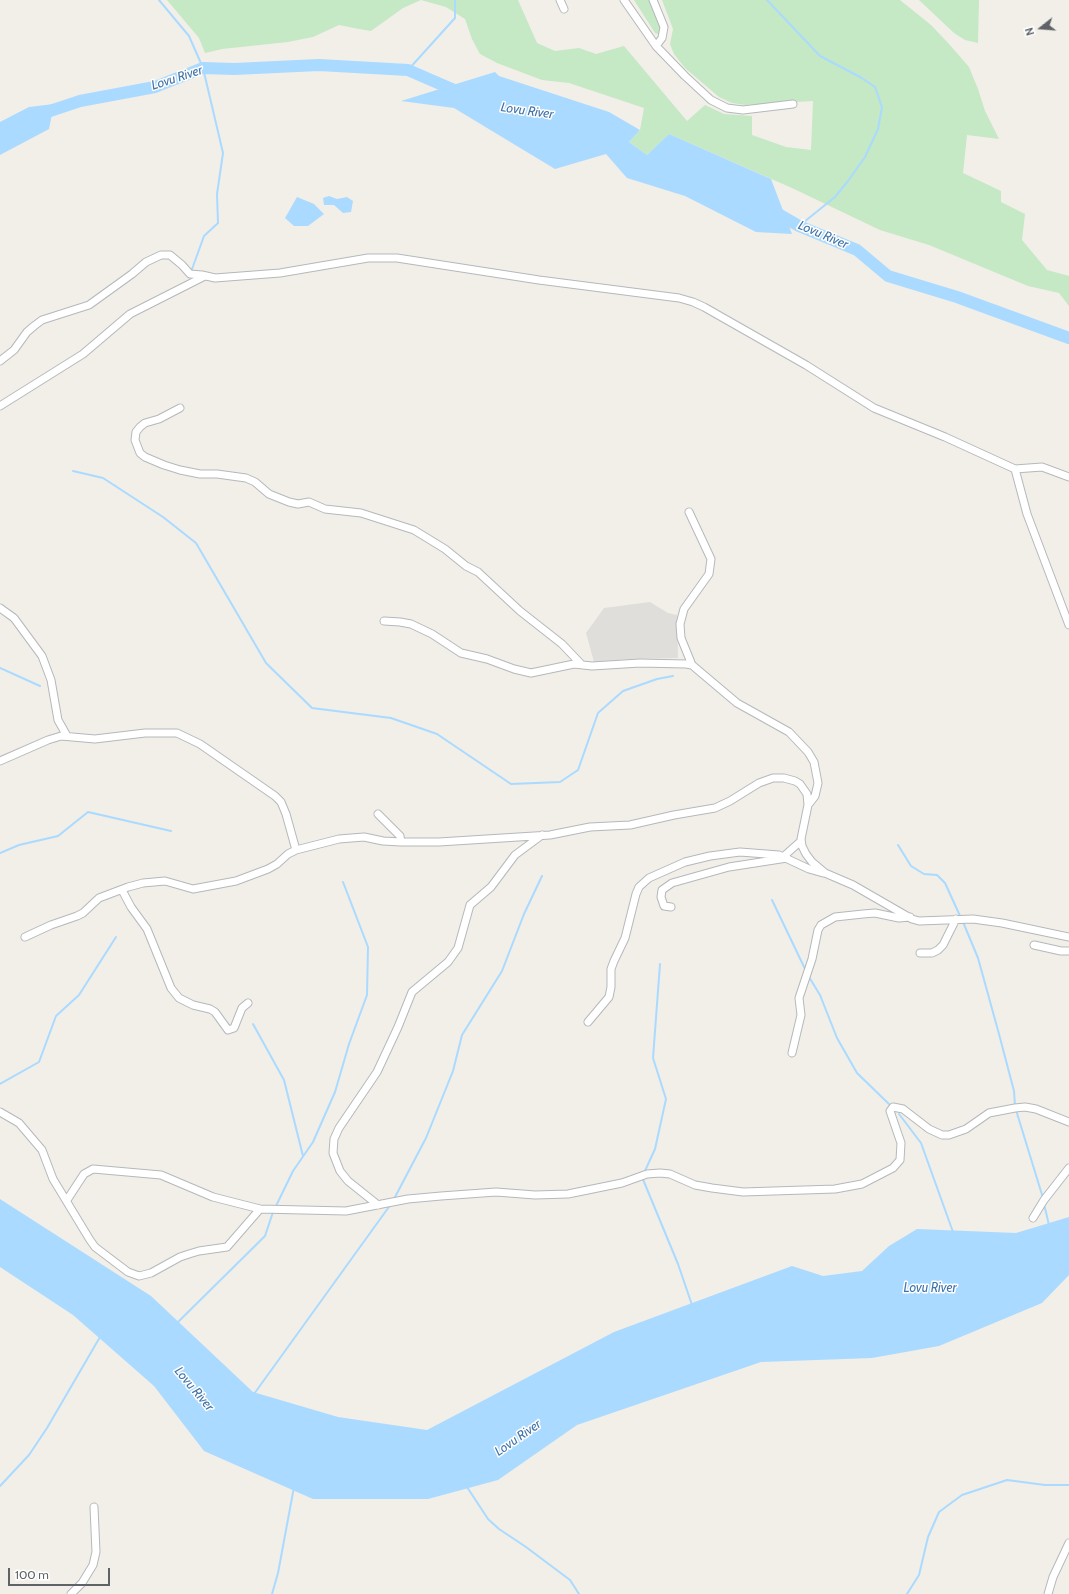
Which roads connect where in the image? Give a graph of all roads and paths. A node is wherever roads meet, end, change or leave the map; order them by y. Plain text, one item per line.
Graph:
1 (560, 0) edge
2 (624, 0) edge
3 (653, 0) edge
4 (564, 9) dead end
5 (656, 46) junction
6 (793, 104) dead end
7 (206, 276) junction
8 (0, 361) edge
9 (0, 406) edge
10 (180, 408) dead end
11 (1015, 469) junction
12 (1069, 477) edge
13 (689, 512) dead end
14 (0, 608) edge
15 (384, 621) dead end
16 (1069, 625) edge
17 (581, 664) junction
18 (692, 665) junction
19 (67, 736) junction
20 (0, 761) edge
21 (808, 805) junction
22 (378, 814) dead end
23 (542, 835) junction
24 (801, 841) junction
25 (401, 842) junction
26 (296, 850) junction
27 (785, 857) junction
28 (825, 873) junction
29 (122, 890) junction
30 (671, 907) dead end
31 (910, 917) junction
32 (956, 919) junction
33 (25, 937) dead end
34 (1069, 937) edge
35 (1034, 945) dead end
36 (1069, 951) edge
37 (920, 953) dead end
38 (248, 1003) dead end
39 (588, 1022) dead end
40 (792, 1053) dead end
41 (0, 1112) edge
42 (1069, 1122) edge
43 (1069, 1168) edge
44 (67, 1200) junction
45 (378, 1205) junction
46 (260, 1209) junction
47 (1033, 1218) dead end
48 (94, 1507) dead end
49 (1069, 1543) edge
50 (72, 1594) edge
51 (1048, 1594) edge

1 - 4 street
2 - 5 street
3 - 5 street
5 - 6 street
7 - 8 street
7 - 9 street
7 - 11 street
10 - 17 street
11 - 12 street
11 - 16 street
13 - 18 street
14 - 19 street
15 - 17 street
17 - 18 street
18 - 21 street
19 - 20 street
19 - 26 street
21 - 23 street
21 - 24 street
22 - 25 street
23 - 25 street
23 - 45 street
24 - 27 street
24 - 28 street
25 - 26 street
26 - 29 street
27 - 28 street
27 - 30 street
27 - 39 street
28 - 31 street
29 - 33 street
29 - 38 street
31 - 32 street
31 - 40 street
32 - 34 street
32 - 37 street
35 - 36 street
41 - 44 street
42 - 45 street
43 - 47 street
44 - 46 street
44 - 46 street
45 - 46 street
48 - 50 street
49 - 51 street

